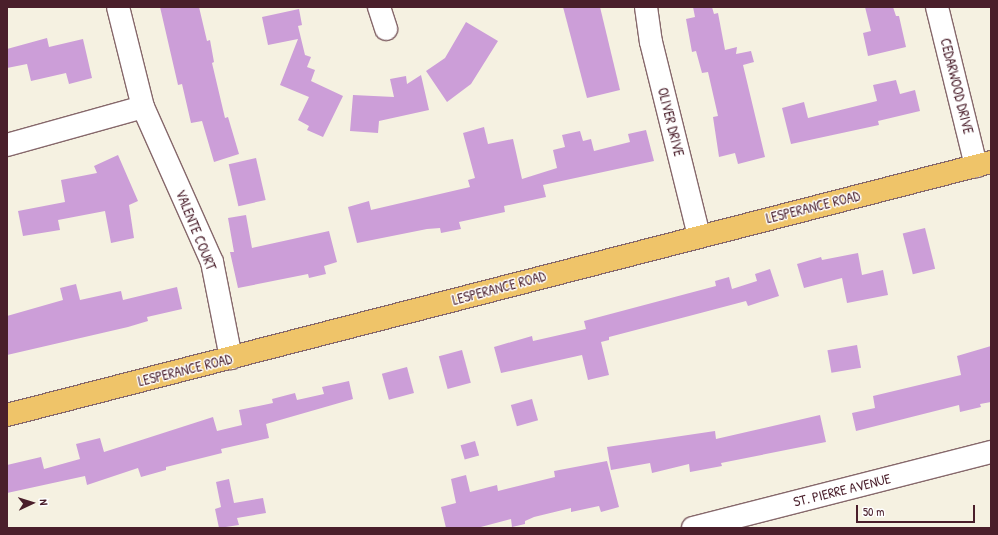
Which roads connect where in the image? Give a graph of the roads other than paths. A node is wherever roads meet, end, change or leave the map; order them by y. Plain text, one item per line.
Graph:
1 (118, 7) edge
2 (379, 7) edge
3 (646, 7) edge
4 (937, 7) edge
5 (386, 29) dead end
6 (143, 107) junction
7 (7, 145) edge
8 (984, 164) edge
9 (699, 236) junction
10 (231, 358) junction
11 (7, 415) edge
12 (991, 452) edge
13 (693, 528) edge

1 - 6 street, VALENTE COURT
2 - 5 street
3 - 9 street, OLIVER DRIVE
4 - 8 street, CEDARWOOD DRIVE
6 - 7 street
6 - 10 street, VALENTE COURT
8 - 9 main road, LESPERANCE ROAD
9 - 10 main road, LESPERANCE ROAD
10 - 11 main road, LESPERANCE ROAD
12 - 13 street, ST. PIERRE AVENUE

